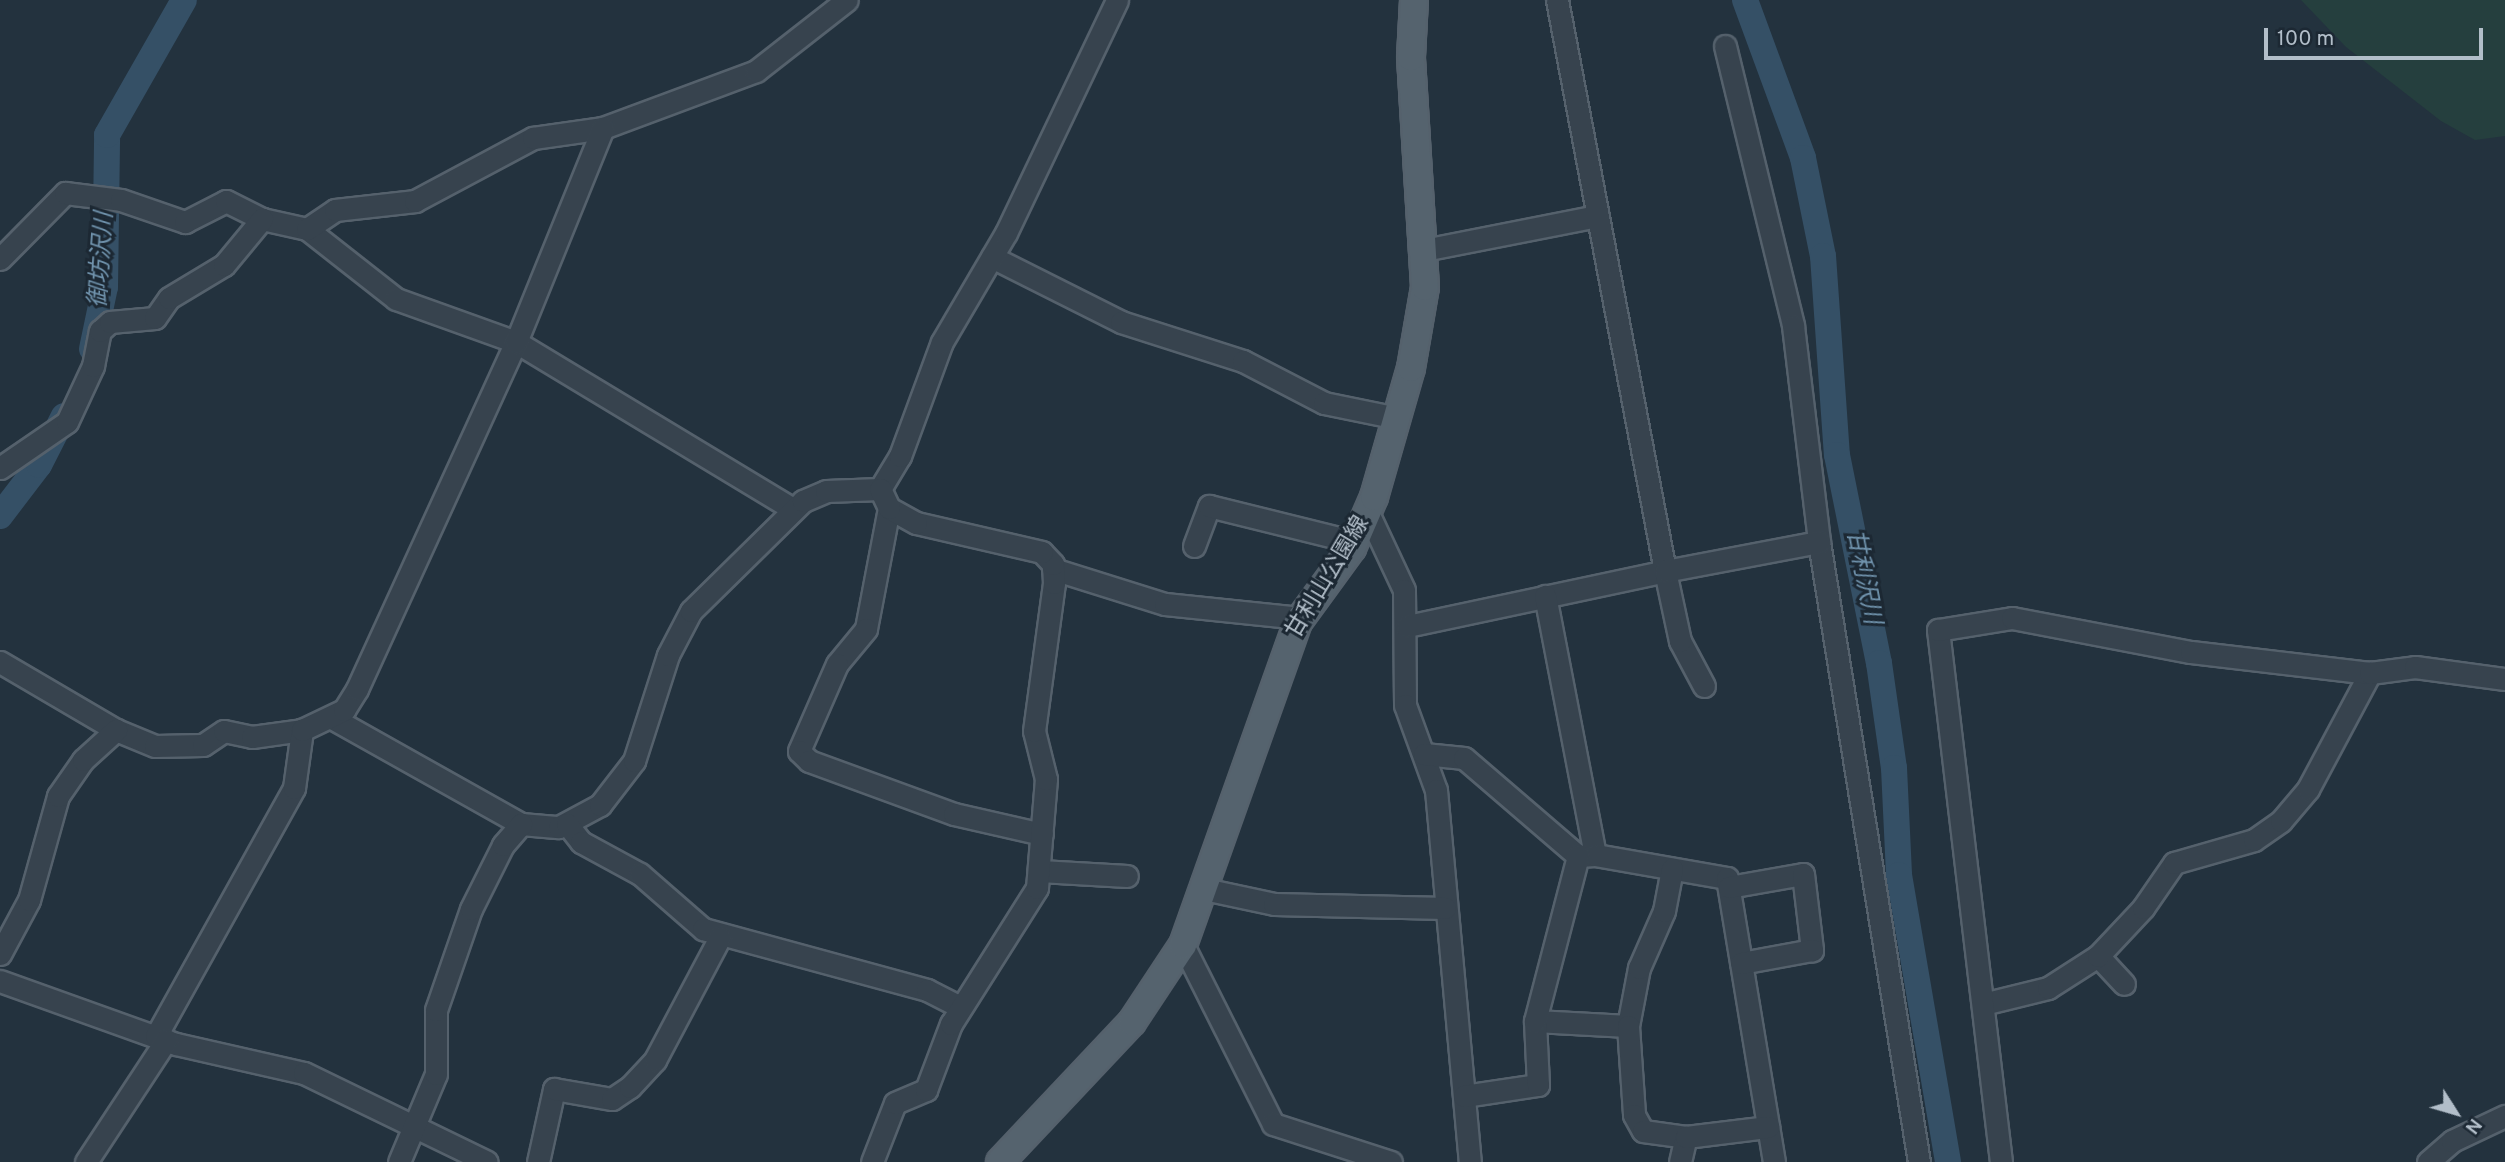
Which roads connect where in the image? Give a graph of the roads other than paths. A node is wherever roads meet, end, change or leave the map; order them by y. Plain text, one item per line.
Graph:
1 (847, 0) edge
2 (1117, 0) edge
3 (1414, 0) edge
4 (1557, 0) edge
5 (1725, 46) dead end
6 (603, 128) junction
7 (1598, 216) junction
8 (262, 219) junction
9 (307, 229) junction
10 (4, 247) edge
11 (1424, 250) junction
12 (992, 257) junction
13 (516, 342) junction
14 (1397, 418) junction
15 (0, 468) edge
16 (884, 498) junction
17 (793, 509) junction
18 (1368, 513) junction
19 (1355, 542) junction
20 (1819, 542) junction
21 (1194, 546) dead end
22 (1053, 569) junction
23 (1665, 571) junction
24 (1545, 596) junction
25 (1300, 618) junction
26 (1407, 626) junction
27 (0, 662) edge
28 (2370, 673) junction
29 (2505, 679) edge
30 (1704, 686) dead end
31 (332, 718) junction
32 (116, 730) junction
33 (302, 730) junction
34 (1424, 754) junction
35 (521, 824) junction
36 (567, 824) junction
37 (1042, 834) junction
38 (1586, 855) junction
39 (1672, 869) junction
40 (1040, 871) junction
41 (1128, 876) dead end
42 (1729, 887) junction
43 (1204, 889) junction
44 (1445, 908) junction
45 (720, 937) junction
46 (1183, 945) junction
47 (0, 954) edge
48 (2098, 956) junction
49 (1741, 963) junction
50 (0, 981) edge
51 (2124, 984) dead end
52 (1983, 1004) junction
53 (961, 1007) junction
54 (1535, 1021) junction
55 (1628, 1026) junction
56 (161, 1038) junction
57 (1464, 1096) junction
58 (2505, 1116) edge
59 (1768, 1127) junction
60 (412, 1129) junction
61 (1686, 1137) junction
62 (86, 1162) edge
63 (399, 1162) edge
64 (487, 1162) edge
65 (538, 1162) edge
66 (872, 1162) edge
67 (1000, 1162) edge
68 (1391, 1162) edge
69 (1471, 1162) edge
70 (1680, 1162) edge
71 (1774, 1162) edge
72 (1919, 1162) edge
73 (2001, 1162) edge
74 (2428, 1162) edge

1 - 6 street
2 - 12 street
3 - 11 main road, 甘利山公園線
4 - 7 street
5 - 20 street
6 - 9 street
6 - 13 street
7 - 11 street
7 - 23 street
8 - 9 street
8 - 10 street
8 - 15 street
9 - 13 street
11 - 14 main road, 甘利山公園線
12 - 14 street
12 - 16 street
13 - 17 street
13 - 31 street
14 - 18 main road, 甘利山公園線
16 - 17 street
16 - 22 street
16 - 37 street
17 - 36 street
18 - 19 main road, 甘利山公園線
18 - 26 street
19 - 21 street
19 - 25 main road, 甘利山公園線
20 - 23 street
20 - 72 street
22 - 25 street
22 - 37 street
23 - 24 street
23 - 30 street
24 - 26 street
24 - 38 street
25 - 43 main road, 甘利山公園線
26 - 34 street
27 - 32 street
28 - 29 street
28 - 48 street
28 - 52 street
31 - 33 street
31 - 35 street
32 - 33 street
32 - 47 street
33 - 56 street
34 - 38 street
34 - 44 street
35 - 36 street
35 - 60 street
36 - 45 street
37 - 40 street
38 - 39 street
38 - 54 street
39 - 42 street
39 - 55 street
40 - 41 street
40 - 53 street
42 - 49 street
42 - 49 street
43 - 44 street
43 - 46 main road, 甘利山公園線
44 - 57 street
45 - 53 street
45 - 65 street
46 - 67 main road, 甘利山公園線
46 - 68 street
48 - 51 street
48 - 52 street
49 - 59 street
50 - 56 street
52 - 73 street
53 - 66 street
54 - 55 street
54 - 57 street
55 - 61 street
56 - 60 street
56 - 62 street
57 - 69 street
58 - 74 street
59 - 61 street
59 - 71 street
60 - 63 street
60 - 64 street
61 - 70 street

